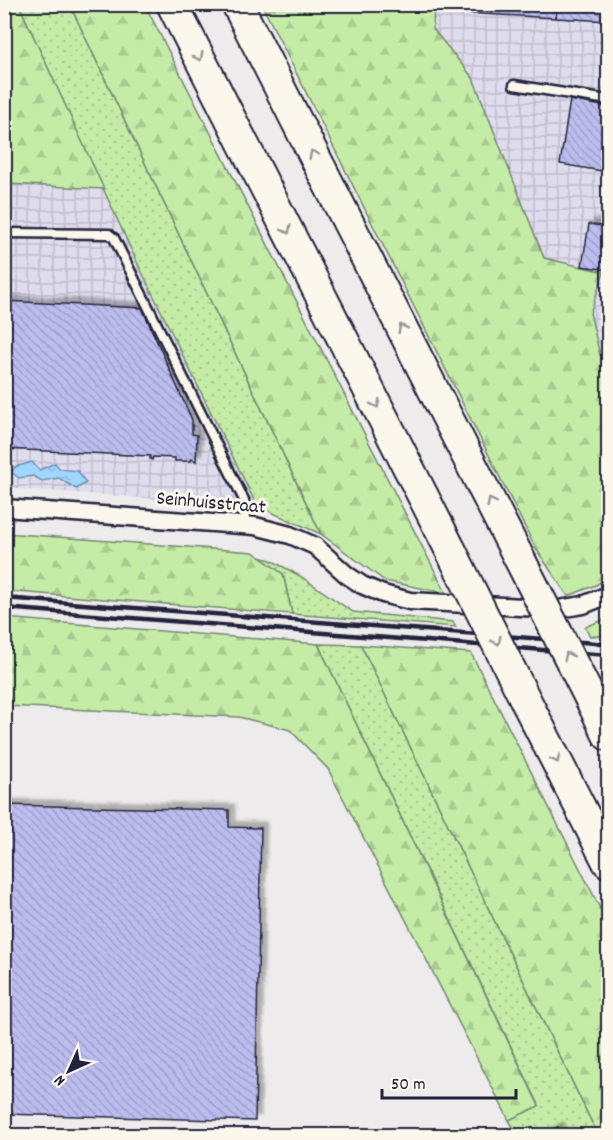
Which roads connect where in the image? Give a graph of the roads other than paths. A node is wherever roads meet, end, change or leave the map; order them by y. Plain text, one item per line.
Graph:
1 (172, 4) edge
2 (237, 4) edge
3 (514, 85) dead end
4 (609, 100) edge
5 (4, 233) edge
6 (4, 508) edge
7 (245, 525) junction
8 (609, 595) edge
9 (609, 735) edge
10 (609, 862) edge

1 -> 10 highway, bridge
9 -> 2 highway, bridge
3 - 4 lane
5 - 7 lane
6 - 7 street, Seinhuisstraat
7 - 8 street, Seinhuisstraat

